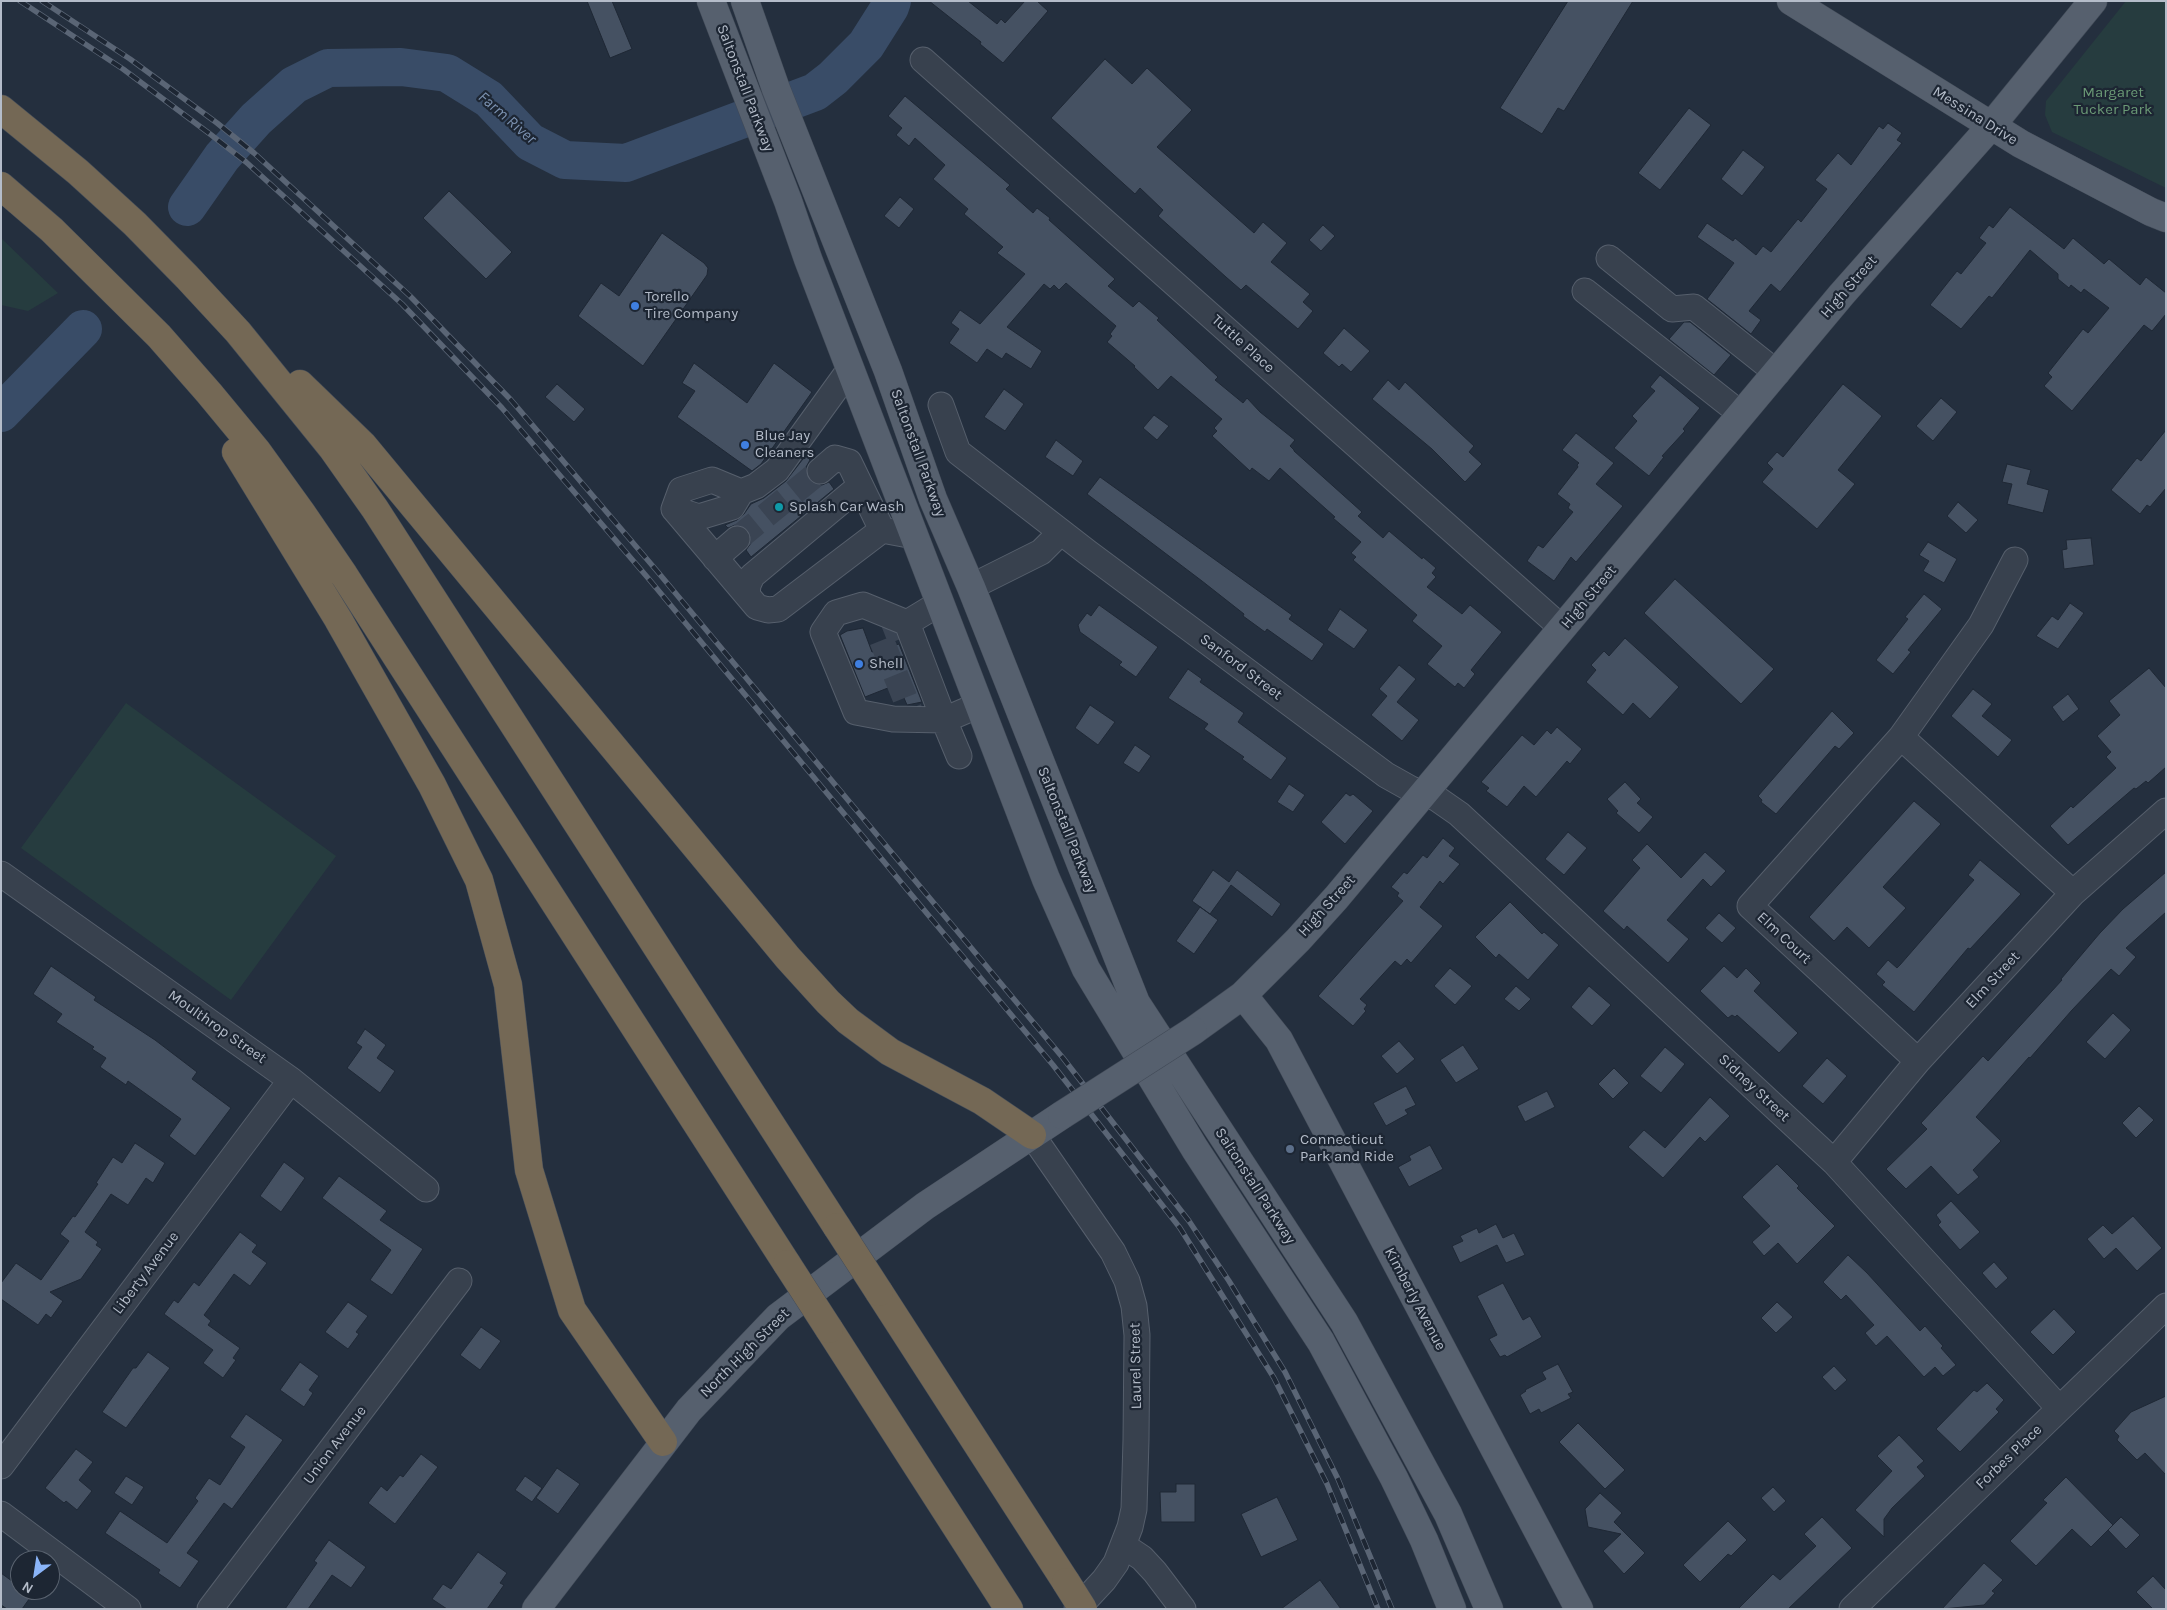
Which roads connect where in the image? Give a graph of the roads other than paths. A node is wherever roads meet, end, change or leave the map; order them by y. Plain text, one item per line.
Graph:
1 (711, 1) edge
2 (745, 1) edge
3 (1791, 1) edge
4 (2094, 1) edge
5 (923, 60) dead end
6 (1, 109) edge
7 (1991, 126) junction
8 (1, 186) edge
9 (2166, 218) edge
10 (1609, 258) dead end
11 (187, 277) junction
12 (1585, 291) dead end
13 (159, 336) junction
14 (850, 369) junction
15 (1776, 373) junction
16 (941, 404) dead end
17 (1741, 414) junction
18 (820, 471) tunnel mouth
19 (860, 486) junction
20 (882, 530) junction
21 (1061, 532) junction
22 (914, 536) junction
23 (737, 539) tunnel mouth
24 (715, 558) junction
25 (2015, 560) dead end
26 (971, 587) junction
27 (747, 595) junction
28 (940, 603) junction
29 (907, 623) junction
30 (1562, 628) junction
31 (979, 705) junction
32 (944, 720) junction
33 (1901, 737) junction
34 (959, 756) dead end
35 (1425, 793) junction
36 (2166, 811) edge
37 (1, 874) edge
38 (2073, 893) junction
39 (1243, 994) junction
40 (1918, 1061) junction
41 (291, 1080) junction
42 (1032, 1135) junction
43 (1834, 1162) junction
44 (426, 1189) dead end
45 (459, 1281) dead end
46 (2166, 1306) edge
47 (2059, 1408) junction
48 (663, 1442) junction
49 (1, 1466) edge
50 (1, 1514) edge
51 (1124, 1546) junction
52 (128, 1609) edge
53 (210, 1609) edge
54 (536, 1609) edge
55 (1009, 1609) edge
56 (1078, 1609) edge
57 (1083, 1609) edge
58 (1183, 1609) edge
59 (1452, 1609) edge
60 (1489, 1609) edge
61 (1579, 1609) edge
62 (1852, 1609) edge

1 - 14 main road, Saltonstall Parkway
2 - 26 main road, Saltonstall Parkway
3 - 7 main road, Messina Drive
4 - 7 main road, High Street
5 - 30 street, Tuttle Place
6 - 11 highway
7 - 9 main road, Messina Drive
7 - 15 main road, High Street
8 - 13 highway
10 - 15 street
11 - 42 highway
11 - 57 highway, bridge
12 - 17 street
13 - 48 highway
13 - 55 highway, bridge
14 - 22 main road, Saltonstall Parkway
14 - 24 street
15 - 17 main road, High Street
16 - 21 street, Sanford Street
17 - 30 main road, High Street
18 - 19 street
19 - 20 street
19 - 27 street
20 - 22 street
20 - 27 street
21 - 26 street
21 - 35 street, Sanford Street
22 - 28 main road, Saltonstall Parkway
23 - 24 street
24 - 27 street
25 - 33 street, Elm Court
26 - 60 main road, Saltonstall Parkway
28 - 29 street
28 - 31 main road, Saltonstall Parkway
29 - 32 street
29 - 32 street
30 - 35 main road, High Street
31 - 32 street
31 - 59 main road, Saltonstall Parkway
32 - 34 street
33 - 38 street
33 - 40 street, Elm Court
35 - 39 main road, High Street
35 - 43 street, Sidney Street
36 - 38 street, Elm Street
37 - 41 street, Moulthrop Street
38 - 40 street, Elm Street
39 - 42 main road, High Street, bridge
39 - 61 main road, Kimberly Avenue
40 - 43 street, Elm Street
41 - 44 street, Moulthrop Street
41 - 49 street, Liberty Avenue
42 - 48 main road, North High Street
42 - 51 street, Laurel Street
43 - 47 street, Sidney Street
45 - 53 street, Union Avenue
46 - 47 street, Forbes Place
47 - 62 street, Forbes Place
48 - 54 main road, North High Street
50 - 52 street
51 - 56 street, Laurel Street
51 - 58 street

